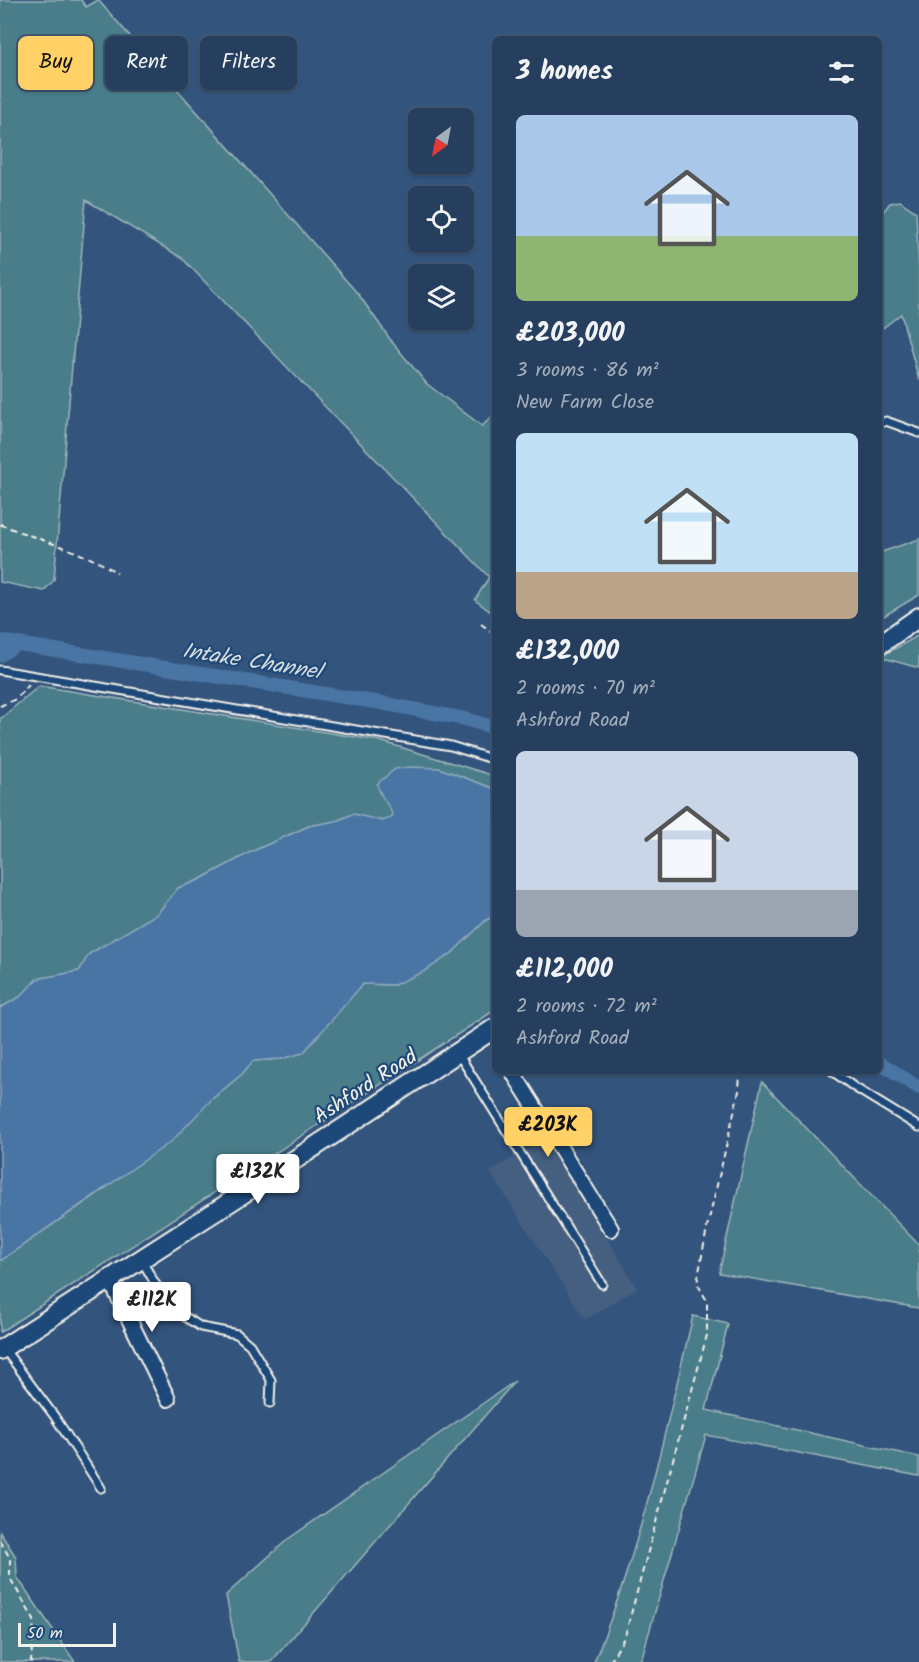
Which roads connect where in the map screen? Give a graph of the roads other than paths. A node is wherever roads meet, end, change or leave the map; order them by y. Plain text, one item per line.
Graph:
1 (882, 422) edge
2 (919, 433) edge
3 (919, 617) edge
4 (882, 643) edge
5 (0, 670) edge
6 (492, 759) edge
7 (492, 1035) edge
8 (458, 1052) junction
9 (514, 1074) edge
10 (836, 1074) edge
11 (919, 1126) edge
12 (611, 1229) dead end
13 (141, 1260) junction
14 (110, 1280) junction
15 (602, 1284) dead end
16 (2, 1349) edge
17 (168, 1399) dead end
18 (270, 1403) dead end
19 (101, 1488) dead end

1 - 2 lane
3 - 4 main road
5 - 6 lane
7 - 8 main road, Ashford Road
8 - 13 main road, Ashford Road
8 - 15 lane
9 - 12 street
10 - 11 lane
13 - 14 main road, Ashford Road
13 - 18 lane
14 - 16 main road, Ashford Road
14 - 17 street
16 - 19 lane

